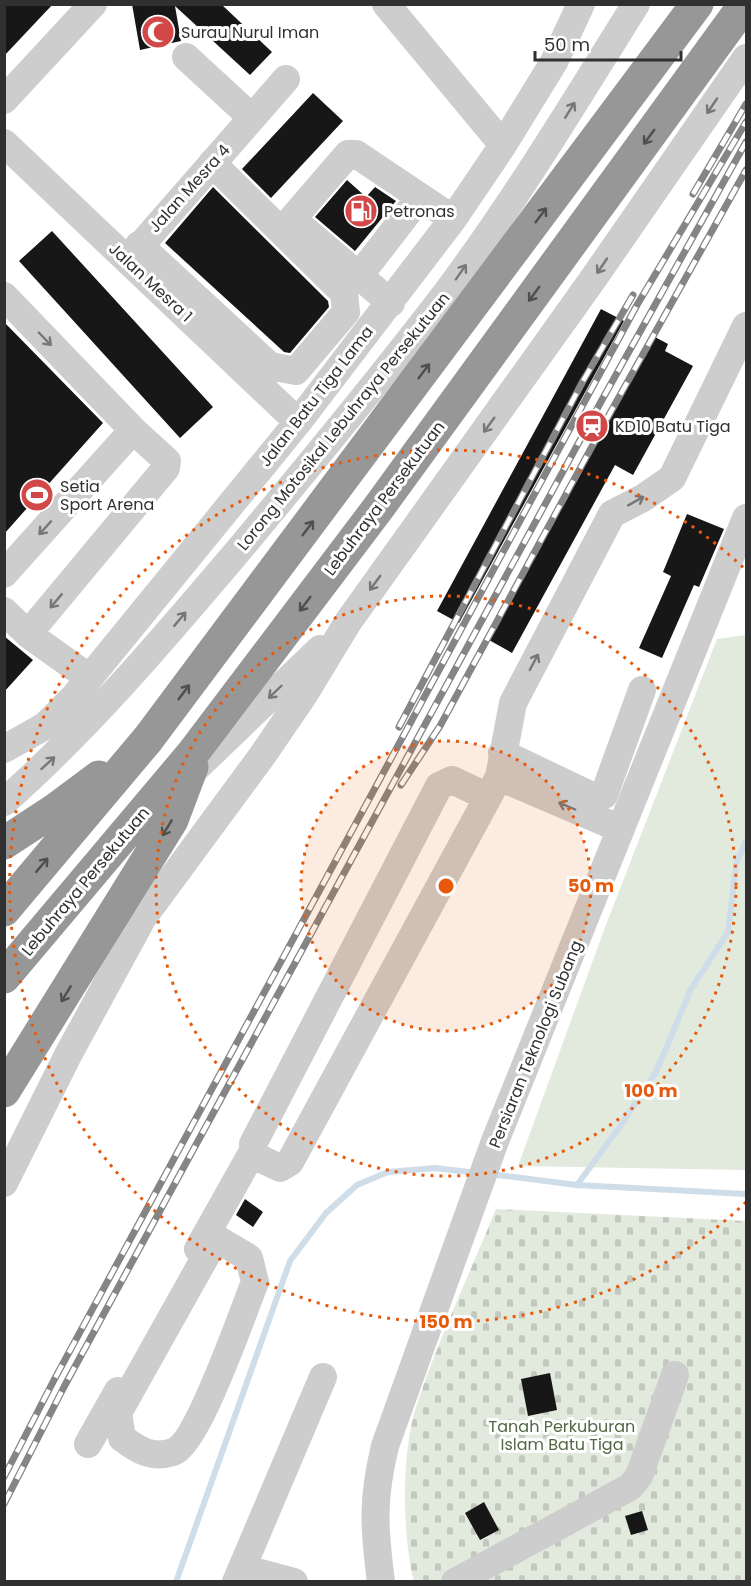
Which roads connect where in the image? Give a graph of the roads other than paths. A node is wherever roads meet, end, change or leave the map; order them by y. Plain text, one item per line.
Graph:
1 (93, 4) edge
2 (386, 4) edge
3 (581, 4) edge
4 (636, 4) edge
5 (697, 4) edge
6 (745, 4) edge
7 (186, 57) dead end
8 (747, 58) edge
9 (286, 79) dead end
10 (4, 100) edge
11 (251, 117) junction
12 (4, 144) edge
13 (503, 145) junction
14 (212, 163) junction
15 (420, 197) junction
16 (453, 219) junction
17 (133, 252) junction
18 (359, 276) junction
19 (4, 296) edge
20 (391, 303) junction
21 (747, 326) edge
22 (298, 422) junction
23 (133, 430) junction
24 (747, 518) edge
25 (4, 574) edge
26 (4, 611) edge
27 (348, 622) junction
28 (28, 634) junction
29 (88, 676) junction
30 (642, 690) dead end
31 (148, 739) junction
32 (4, 749) edge
33 (192, 763) junction
34 (496, 776) junction
35 (4, 802) edge
36 (621, 829) junction
37 (4, 843) edge
38 (4, 910) edge
39 (4, 977) edge
40 (4, 1091) edge
41 (253, 1151) junction
42 (4, 1183) edge
43 (211, 1235) junction
44 (675, 1375) dead end
45 (323, 1377) dead end
46 (88, 1444) dead end
47 (239, 1575) edge
48 (294, 1581) edge
49 (381, 1581) edge
50 (455, 1581) edge

1 - 10 street
2 - 13 street
3 - 13 street, Jalan Batu Tiga Lama
35 -> 4 street, Lorong Motosikal Lebuhraya Persekutuan
31 -> 5 highway
6 -> 33 highway, Lebuhraya Persekutuan
7 - 11 street
8 -> 27 street
9 - 11 street, Jalan Mesra 4
11 - 14 street, Jalan Mesra 4
12 - 17 street, Jalan Mesra 1
13 - 16 street, Jalan Batu Tiga Lama
14 - 17 street, Jalan Mesra 4
14 - 17 street
15 - 16 street
15 - 18 street
15 - 18 street
16 - 20 street, Jalan Batu Tiga Lama
17 - 22 street, Jalan Mesra 1
18 - 20 street
19 -> 23 street
20 - 22 street, Jalan Batu Tiga Lama
34 -> 21 street
22 - 29 street, Jalan Batu Tiga Lama
23 -> 25 street
23 -> 28 street
24 - 36 street, Persiaran Teknologi Subang
26 - 28 street
27 -> 33 street
27 - 42 street
28 - 29 street
29 - 32 street, Jalan Batu Tiga Lama
30 - 34 street
31 - 37 highway
38 -> 31 highway
33 - 39 highway, Lebuhraya Persekutuan
33 -> 40 highway
36 -> 34 street
34 - 41 street
34 - 41 street
36 - 49 street, Persiaran Teknologi Subang
41 - 43 street
43 - 43 street
43 - 46 street
44 - 50 street
45 - 47 street
47 - 48 street

